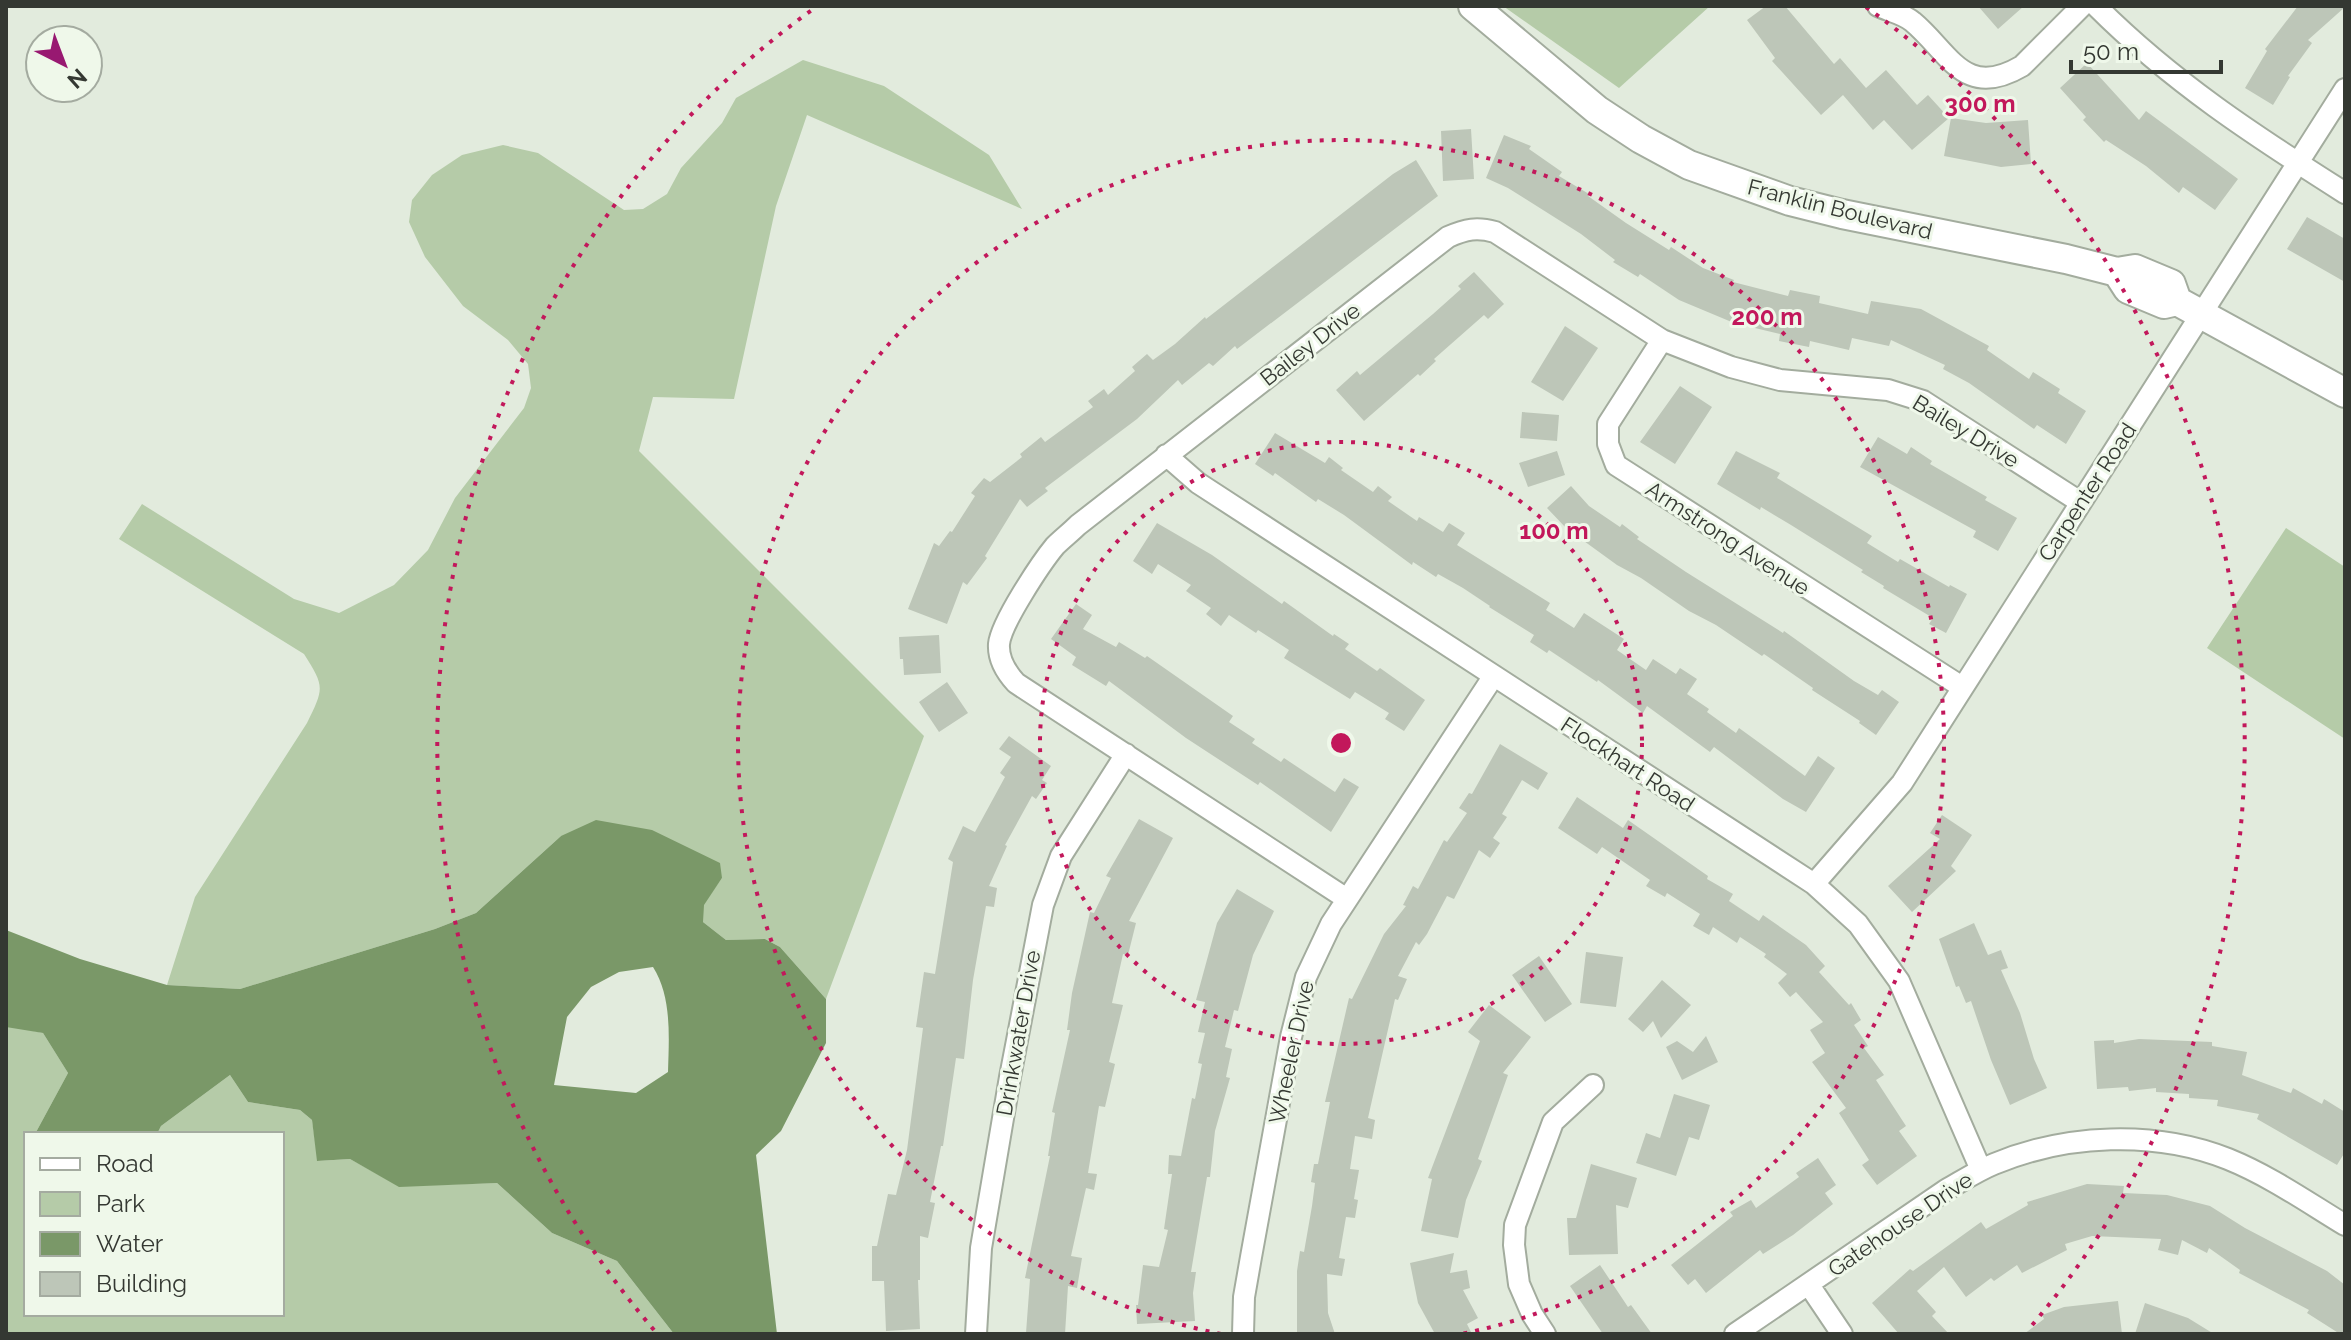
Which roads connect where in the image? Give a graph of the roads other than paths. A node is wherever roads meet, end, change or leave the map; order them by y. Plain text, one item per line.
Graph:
1 (1473, 6) edge
2 (1878, 6) edge
3 (2082, 6) edge
4 (2096, 6) edge
5 (2345, 89) edge
6 (2297, 162) junction
7 (2345, 193) edge
8 (2189, 307) junction
9 (1662, 340) junction
10 (2345, 393) edge
11 (1166, 455) junction
12 (2080, 502) junction
13 (1493, 677) junction
14 (1962, 687) junction
15 (1126, 754) junction
16 (1814, 884) junction
17 (1347, 899) junction
18 (1593, 1085) dead end
19 (1981, 1170) junction
20 (2345, 1225) edge
21 (1809, 1285) junction
22 (976, 1334) edge
23 (1243, 1334) edge
24 (1545, 1334) edge
25 (1735, 1334) edge
26 (1842, 1334) edge

1 - 8 main road, Franklin Boulevard
2 - 3 street
4 - 6 street
5 - 6 street, Carpenter Road
6 - 7 street
6 - 8 street, Carpenter Road
8 - 10 main road, Franklin Boulevard
8 - 12 street, Carpenter Road
9 - 11 street, Bailey Drive
9 - 12 street, Bailey Drive
9 - 14 street, Armstrong Avenue
11 - 13 street, Flockhart Road
11 - 15 street, Bailey Drive
12 - 14 street, Carpenter Road
13 - 16 street, Flockhart Road
13 - 17 street, Wheeler Drive
14 - 16 street, Carpenter Road
15 - 17 street, Bailey Drive
15 - 22 street, Drinkwater Drive
16 - 19 street, Flockhart Road
17 - 23 street, Wheeler Drive
18 - 24 street
19 - 20 street, Gatehouse Drive
19 - 21 street, Gatehouse Drive
21 - 25 street, Gatehouse Drive
21 - 26 street

